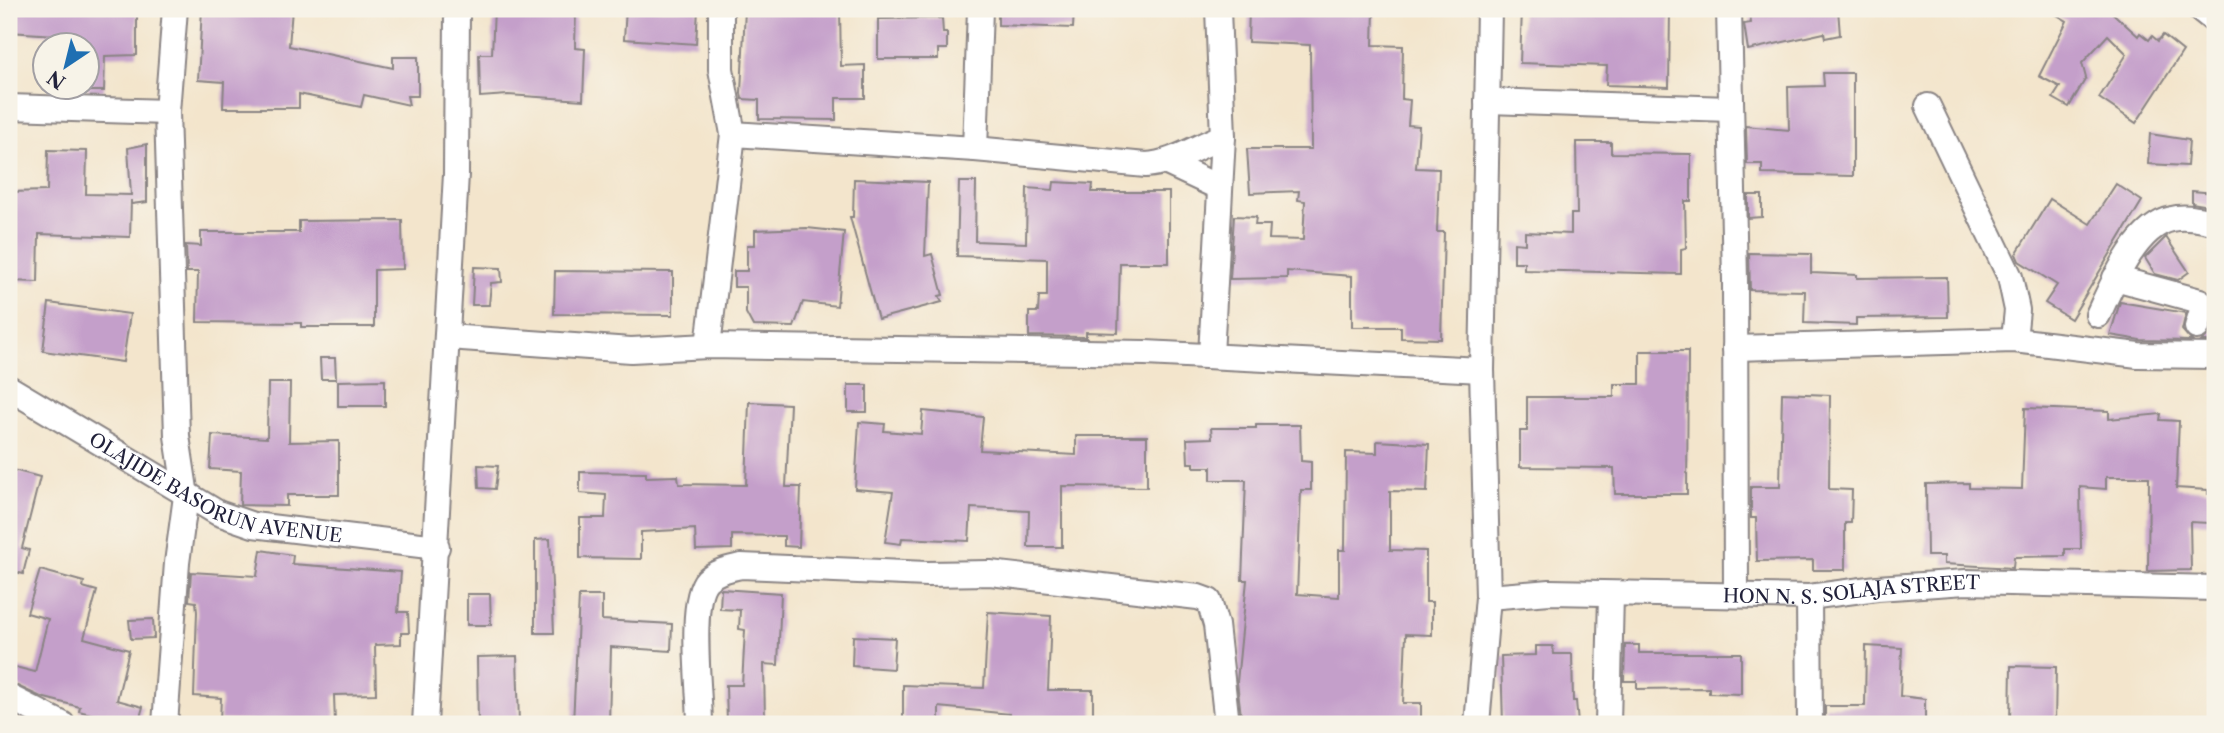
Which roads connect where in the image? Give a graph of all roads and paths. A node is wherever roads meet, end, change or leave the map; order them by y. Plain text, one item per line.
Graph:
1 (175, 9) edge
2 (457, 9) edge
3 (721, 9) edge
4 (980, 9) edge
5 (1218, 9) edge
6 (1489, 9) edge
7 (1729, 9) edge
8 (2200, 9) edge
9 (2215, 21) edge
10 (1487, 101) junction
11 (1928, 106) dead end
12 (9, 107) edge
13 (1730, 109) junction
14 (167, 112) junction
15 (733, 134) junction
16 (1223, 137) junction
17 (975, 149) junction
18 (1167, 163) junction
19 (1220, 188) junction
20 (2215, 222) edge
21 (2115, 278) junction
22 (2098, 315) dead end
23 (2197, 327) dead end
24 (448, 337) junction
25 (2014, 340) junction
26 (708, 346) junction
27 (1735, 348) junction
28 (1211, 355) junction
29 (2215, 356) edge
30 (1482, 370) junction
31 (9, 388) edge
32 (186, 496) junction
33 (437, 547) junction
34 (2215, 589) edge
35 (1611, 594) junction
36 (1735, 594) junction
37 (1488, 597) junction
38 (1809, 597) junction
39 (9, 697) edge
40 (62, 724) edge
41 (165, 724) edge
42 (425, 724) edge
43 (700, 724) edge
44 (1227, 724) edge
45 (1478, 724) edge
46 (1608, 724) edge
47 (1810, 724) edge

1 - 14 street
2 - 24 street
3 - 15 street
4 - 17 street
5 - 16 street
6 - 10 street
7 - 13 street
8 - 9 street
10 - 13 street
10 - 30 street
11 - 25 street
12 - 14 street
13 - 27 street
14 - 32 street
15 - 17 street
15 - 26 street
16 - 18 street
16 - 19 street
17 - 18 street
18 - 19 street
19 - 28 street
20 - 21 street
21 - 22 street
21 - 23 street
24 - 26 street
24 - 33 street
25 - 27 street
25 - 29 street
26 - 28 street
27 - 36 street
28 - 30 street
30 - 37 street
31 - 32 street, OLAJIDE BASORUN AVENUE
32 - 33 street, OLAJIDE BASORUN AVENUE
32 - 41 street
33 - 42 street
34 - 38 street, HON N. S. SOLAJA STREET
35 - 36 street, HON N. S. SOLAJA STREET
35 - 37 street, HON N. S. SOLAJA STREET
35 - 46 street
36 - 38 street, HON N. S. SOLAJA STREET
37 - 45 street
38 - 47 street
39 - 40 street
43 - 44 street

